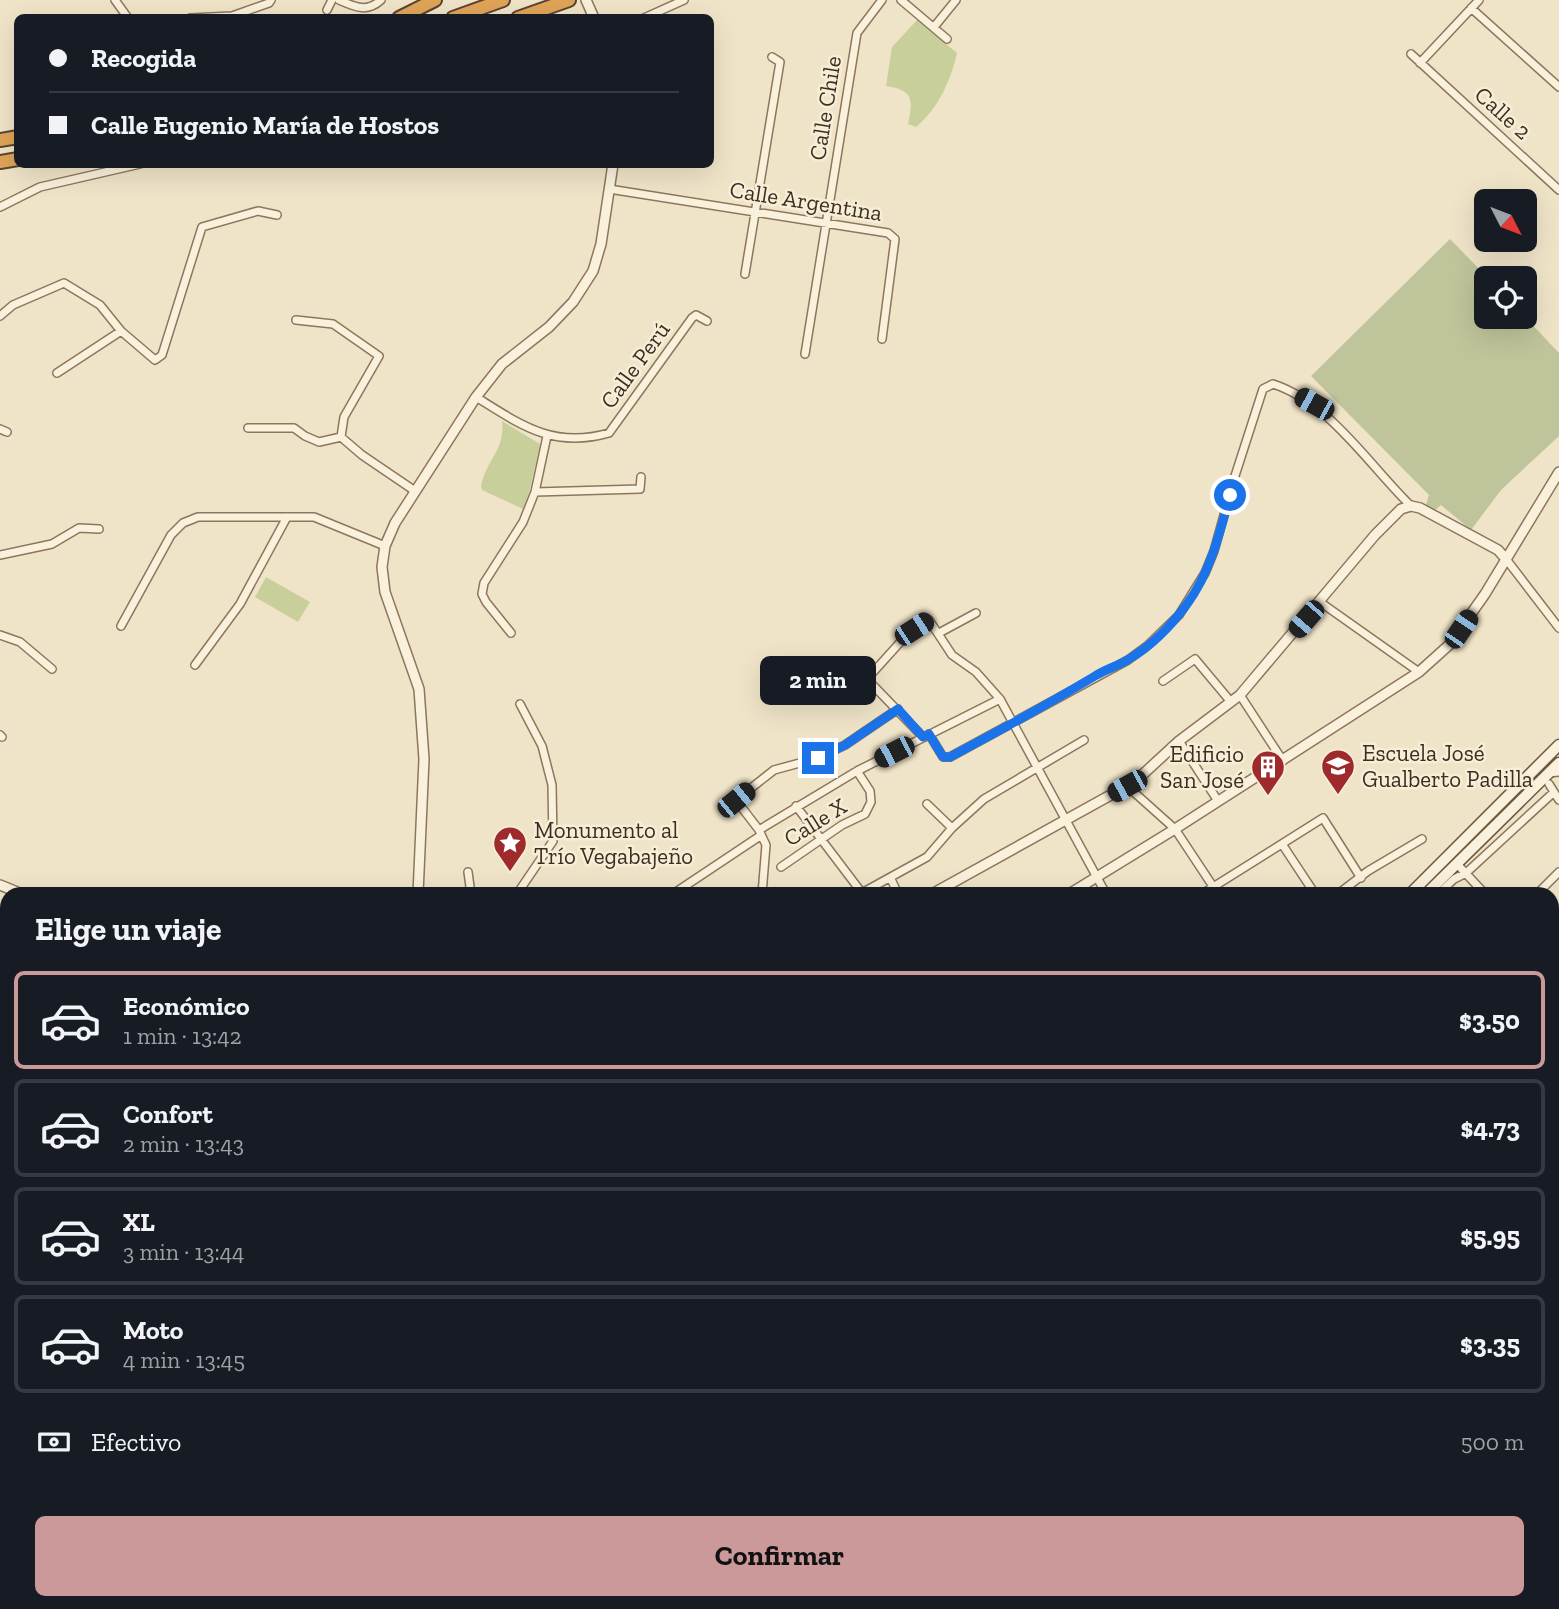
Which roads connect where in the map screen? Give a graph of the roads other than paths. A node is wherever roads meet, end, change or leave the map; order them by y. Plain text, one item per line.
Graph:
1 (271, 0) edge
2 (332, 0) edge
3 (339, 0) edge
4 (381, 0) edge
5 (435, 0) edge
6 (503, 0) edge
7 (569, 0) edge
8 (684, 0) edge
9 (882, 0) edge
10 (901, 0) edge
11 (956, 0) edge
12 (1479, 0) edge
13 (1471, 8) junction
14 (327, 10) dead end
15 (238, 14) edge
16 (407, 14) edge
17 (464, 14) edge
18 (529, 14) edge
19 (653, 14) edge
20 (934, 27) junction
21 (947, 38) dead end
22 (1411, 54) dead end
23 (772, 57) dead end
24 (1420, 63) junction
25 (1559, 87) edge
26 (123, 168) edge
27 (612, 168) edge
28 (609, 189) junction
29 (1559, 190) edge
30 (0, 207) edge
31 (756, 211) junction
32 (277, 215) dead end
33 (825, 222) junction
34 (745, 274) dead end
35 (0, 316) edge
36 (296, 320) dead end
37 (707, 321) dead end
38 (121, 331) junction
39 (882, 339) dead end
40 (805, 354) dead end
41 (57, 373) dead end
42 (476, 397) junction
43 (248, 428) dead end
44 (547, 436) junction
45 (341, 437) junction
46 (1559, 472) edge
47 (641, 477) dead end
48 (415, 491) junction
49 (535, 492) junction
50 (1411, 506) junction
51 (287, 517) junction
52 (99, 529) dead end
53 (385, 546) junction
54 (0, 555) edge
55 (1506, 559) junction
56 (1321, 602) junction
57 (976, 613) dead end
58 (121, 626) dead end
59 (1559, 628) edge
60 (511, 633) dead end
61 (939, 633) junction
62 (0, 635) edge
63 (195, 665) dead end
64 (52, 669) dead end
65 (1419, 672) junction
66 (1163, 681) dead end
67 (1240, 695) junction
68 (1000, 699) junction
69 (1231, 702) junction
70 (520, 704) dead end
71 (898, 709) junction
72 (1014, 723) junction
73 (926, 735) junction
74 (1084, 740) dead end
75 (1179, 741) junction
76 (1559, 745) edge
77 (1283, 761) junction
78 (1559, 762) edge
79 (1036, 767) junction
80 (857, 771) junction
81 (1552, 776) edge
82 (1127, 786) junction
83 (1553, 792) junction
84 (1559, 800) edge
85 (1218, 801) junction
86 (927, 804) dead end
87 (796, 806) junction
88 (1065, 820) junction
89 (951, 828) junction
90 (1175, 829) junction
91 (760, 833) junction
92 (1422, 839) dead end
93 (822, 840) junction
94 (1282, 844) junction
95 (1457, 864) junction
96 (781, 867) dead end
97 (468, 872) dead end
98 (1559, 872) edge
99 (1466, 873) junction
100 (1096, 877) junction
101 (1361, 878) junction
102 (891, 879) junction
103 (418, 887) edge
104 (470, 887) edge
105 (522, 887) edge
106 (683, 887) edge
107 (763, 887) edge
108 (857, 887) edge
109 (874, 887) edge
110 (895, 887) edge
111 (945, 887) edge
112 (1080, 887) edge
113 (1102, 887) edge
114 (1213, 887) edge
115 (1222, 887) edge
116 (1310, 887) edge
117 (1348, 887) edge
118 (1417, 887) edge
119 (1433, 887) edge
120 (1445, 887) edge
121 (1479, 887) edge
122 (1544, 887) edge

1 - 15 street
2 - 14 street
3 - 4 street
5 - 16 highway
6 - 17 highway
7 - 18 highway
8 - 19 street
9 - 33 street, Calle Chile
10 - 20 street
11 - 20 street
12 - 13 street
13 - 24 street
13 - 25 street
20 - 21 street
22 - 24 street, Calle 2
23 - 31 street
24 - 29 street, Calle 2
26 - 30 street
27 - 28 street
28 - 31 street, Calle Argentina
28 - 42 street
31 - 33 street, Calle Argentina
31 - 34 street
32 - 38 street
33 - 39 street, Calle Argentina
33 - 40 street, Calle Chile
35 - 38 street
36 - 45 street
37 - 44 street, Calle Perú
38 - 41 street
42 - 44 street, Calle Perú
42 - 48 street
43 - 45 street
44 - 49 street
45 - 48 street
46 - 55 street
47 - 49 street
48 - 53 street
49 - 60 street
50 - 55 street
50 - 56 street
50 - 72 street
51 - 53 street
51 - 58 street
51 - 63 street
52 - 54 street
53 - 103 street
55 - 59 street
55 - 65 street
56 - 65 street
56 - 67 street
57 - 61 street
61 - 68 street
61 - 71 street
62 - 64 street
65 - 77 street
66 - 69 street
67 - 69 street
67 - 77 street
68 - 72 street
68 - 73 street
69 - 75 street
70 - 105 street
71 - 73 street
71 - 91 street
72 - 73 street
72 - 79 street
73 - 80 street
74 - 79 street
75 - 82 street
75 - 85 street
76 - 118 main road
77 - 85 street
78 - 81 main road
79 - 88 street
79 - 89 street
80 - 87 street
80 - 93 street, Calle X
81 - 83 street
81 - 95 main road
82 - 88 street
82 - 90 street
83 - 84 street
83 - 99 street
85 - 90 street
86 - 89 street
87 - 91 street
87 - 93 street
88 - 100 street
88 - 111 street
89 - 102 street
90 - 100 street
90 - 114 street
91 - 106 street
91 - 107 street
92 - 101 street
93 - 96 street, Calle X
93 - 108 street
94 - 101 street
94 - 115 street
94 - 116 street
95 - 99 street
95 - 119 main road
97 - 104 street
98 - 122 street
99 - 120 street
99 - 121 street
100 - 112 street
100 - 113 street
101 - 117 street
102 - 109 street
102 - 110 street

